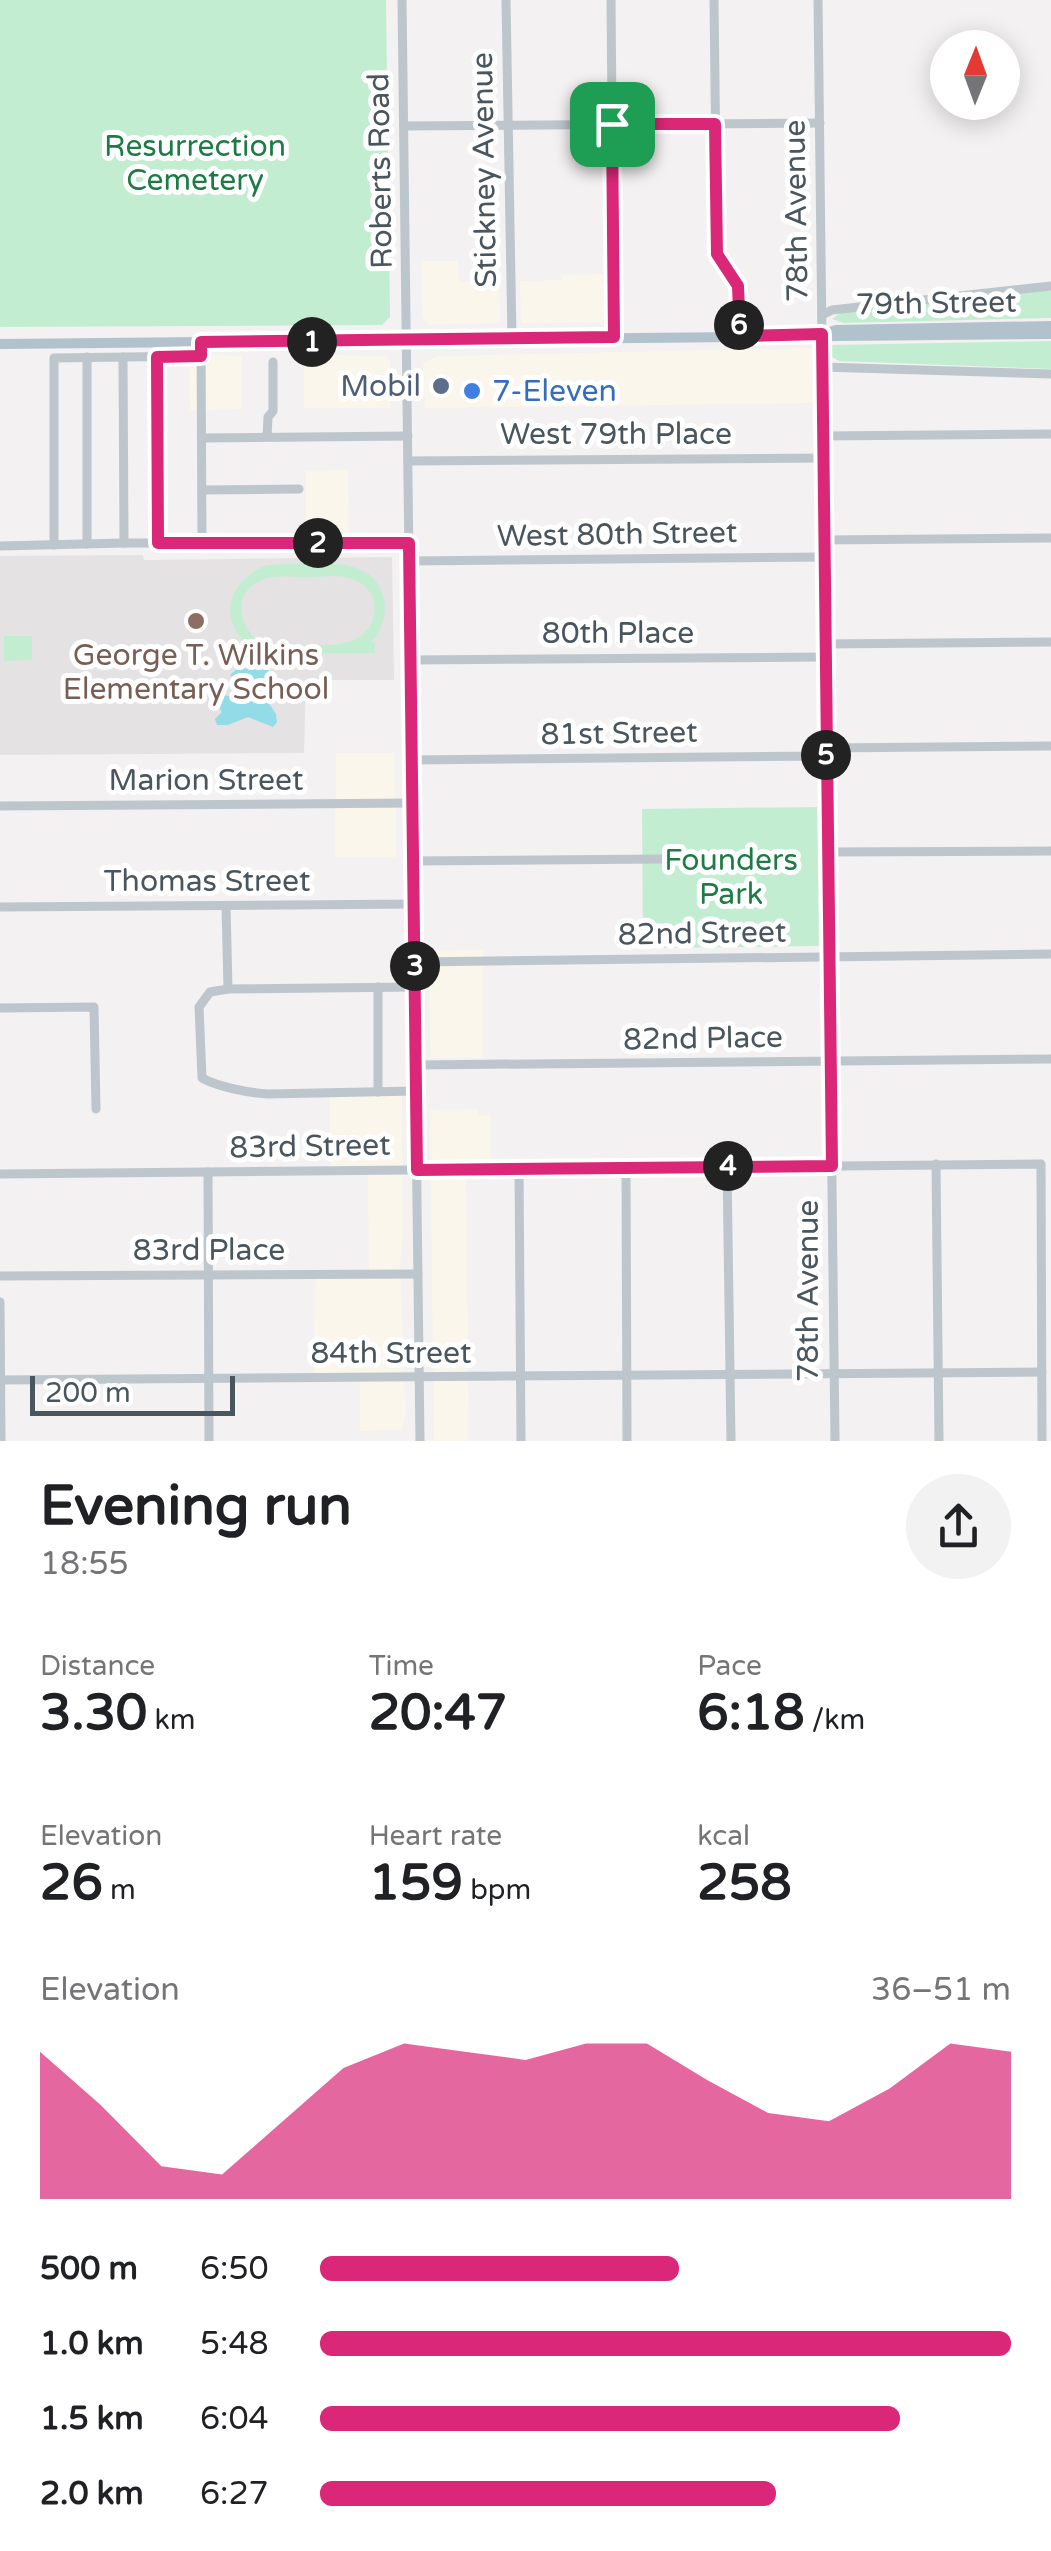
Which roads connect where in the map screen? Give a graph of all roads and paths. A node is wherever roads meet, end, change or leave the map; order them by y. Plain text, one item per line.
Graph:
1 (402, 0) edge
2 (506, 0) edge
3 (611, 0) edge
4 (714, 0) edge
5 (818, 0) edge
6 (820, 123) junction
7 (612, 124) junction
8 (715, 124) junction
9 (508, 125) junction
10 (404, 126) junction
11 (1051, 286) edge
12 (822, 314) junction
13 (1051, 326) edge
14 (822, 334) junction
15 (1051, 334) edge
16 (740, 336) junction
17 (614, 337) junction
18 (512, 339) junction
19 (407, 341) junction
20 (201, 342) junction
21 (0, 344) edge
22 (201, 356) junction
23 (123, 357) junction
24 (157, 357) junction
25 (87, 358) junction
26 (273, 362) dead end
27 (822, 367) junction
28 (1051, 374) edge
29 (1051, 434) edge
30 (408, 436) junction
31 (824, 436) junction
32 (267, 437) junction
33 (202, 438) junction
34 (824, 458) junction
35 (408, 460) junction
36 (298, 489) dead end
37 (202, 490) junction
38 (1051, 538) edge
39 (824, 540) junction
40 (124, 543) junction
41 (158, 543) junction
42 (202, 543) junction
43 (409, 543) junction
44 (87, 544) junction
45 (54, 545) junction
46 (0, 546) edge
47 (824, 557) junction
48 (410, 560) junction
49 (1051, 642) edge
50 (825, 644) junction
51 (825, 657) junction
52 (411, 660) junction
53 (1051, 746) edge
54 (826, 752) junction
55 (412, 760) junction
56 (412, 804) junction
57 (0, 806) edge
58 (1051, 850) edge
59 (827, 852) junction
60 (663, 859) dead end
61 (413, 861) junction
62 (414, 904) junction
63 (226, 906) junction
64 (0, 907) edge
65 (1051, 954) edge
66 (830, 957) junction
67 (414, 962) junction
68 (415, 987) junction
69 (378, 988) junction
70 (228, 989) junction
71 (0, 1008) edge
72 (1051, 1060) edge
73 (830, 1061) junction
74 (416, 1066) junction
75 (416, 1091) junction
76 (378, 1092) junction
77 (96, 1109) dead end
78 (936, 1164) junction
79 (727, 1166) junction
80 (832, 1166) junction
81 (626, 1168) junction
82 (520, 1169) junction
83 (417, 1170) junction
84 (208, 1172) junction
85 (0, 1174) edge
86 (418, 1274) junction
87 (207, 1275) junction
88 (0, 1276) edge
89 (0, 1302) edge
90 (1042, 1372) junction
91 (938, 1373) junction
92 (834, 1374) junction
93 (730, 1375) junction
94 (626, 1376) junction
95 (420, 1378) junction
96 (520, 1378) junction
97 (208, 1379) junction
98 (1, 1380) edge
99 (2, 1441) edge
100 (209, 1441) edge
101 (420, 1441) edge
102 (521, 1441) edge
103 (626, 1441) edge
104 (731, 1441) edge
105 (834, 1441) edge
106 (939, 1441) edge
107 (1042, 1441) edge

1 - 10 street, Roberts Road
2 - 9 street, Stickney Avenue
3 - 7 street
4 - 8 street
5 - 6 street, 78th Avenue
6 - 8 street
6 - 12 street, 78th Avenue
7 - 8 street
7 - 9 street
7 - 17 street
8 - 16 street
9 - 10 street
9 - 18 street, Stickney Avenue
10 - 19 street, Roberts Road
11 - 12 street
12 - 14 street, 78th Avenue
13 - 14 main road, 79th Street
14 - 15 main road, 79th Street
14 - 16 main road, 79th Street
14 - 27 street, 78th Avenue
16 - 17 main road, 79th Street
17 - 18 main road, 79th Street
18 - 19 main road, 79th Street
19 - 20 main road, 79th Street
19 - 30 street, Roberts Road
20 - 21 main road, 79th Street
20 - 22 street
22 - 24 street
22 - 33 street
23 - 24 street
23 - 25 street
23 - 40 street
24 - 41 street
25 - 44 street
25 - 45 street
26 - 32 street
27 - 28 street
27 - 31 street, 78th Avenue
29 - 31 street
30 - 32 street
30 - 35 street, Roberts Road
31 - 34 street, 78th Avenue
32 - 33 street
33 - 37 street
34 - 35 street, West 79th Place
34 - 39 street, 78th Avenue
35 - 43 street, Roberts Road
36 - 37 street
37 - 42 street
38 - 39 street
39 - 47 street, 78th Avenue
40 - 41 street
40 - 44 street
41 - 42 street
42 - 43 street
43 - 48 street, Roberts Road
44 - 45 street
45 - 46 street
47 - 48 street, West 80th Street
47 - 50 street, 78th Avenue
48 - 52 street, Roberts Road
49 - 50 street
50 - 51 street, 78th Avenue
51 - 52 street, 80th Place
51 - 54 street, 78th Avenue
52 - 55 street, Roberts Road
53 - 54 street, 81st Street
54 - 55 street, 81st Street
54 - 59 street, 78th Avenue
55 - 56 street, Roberts Road
56 - 57 street, Marion Street
56 - 61 street, Roberts Road
58 - 59 street
59 - 66 street, 78th Avenue
60 - 61 street
61 - 62 street, Roberts Road
62 - 63 street, Thomas Street
62 - 67 street, Roberts Road
63 - 64 street, Thomas Street
63 - 70 street
65 - 66 street, 82nd Street
66 - 67 street, 82nd Street
66 - 73 street, 78th Avenue
67 - 68 street, Roberts Road
68 - 69 street
68 - 74 street, Roberts Road
69 - 70 street
69 - 76 street
70 - 76 street
71 - 77 street
72 - 73 street, 82nd Place
73 - 74 street, 82nd Place
73 - 80 street, 78th Avenue
74 - 75 street, Roberts Road
75 - 76 street
75 - 83 street, Roberts Road
78 - 80 street, 83rd Street
78 - 90 street, 83rd Street
78 - 91 street
79 - 80 street, 83rd Street
79 - 81 street, 83rd Street
79 - 93 street
80 - 92 street, 78th Avenue
81 - 82 street, 83rd Street
81 - 94 street
82 - 83 street, 83rd Street
82 - 96 street
83 - 84 street, 83rd Street
83 - 86 street, Roberts Road
84 - 85 street, 83rd Street
84 - 87 street
86 - 87 street, 83rd Place
86 - 95 street, Roberts Road
87 - 88 street, 83rd Place
87 - 97 street
89 - 98 street
90 - 91 street, 84th Street
90 - 107 street
91 - 92 street, 84th Street
91 - 106 street
92 - 93 street, 84th Street
92 - 105 street, 78th Avenue
93 - 94 street, 84th Street
93 - 104 street
94 - 96 street, 84th Street
94 - 103 street
95 - 96 street, 84th Street
95 - 97 street, 84th Street
95 - 101 street, Roberts Road
96 - 102 street
97 - 98 street, 84th Street
97 - 100 street
98 - 99 street

